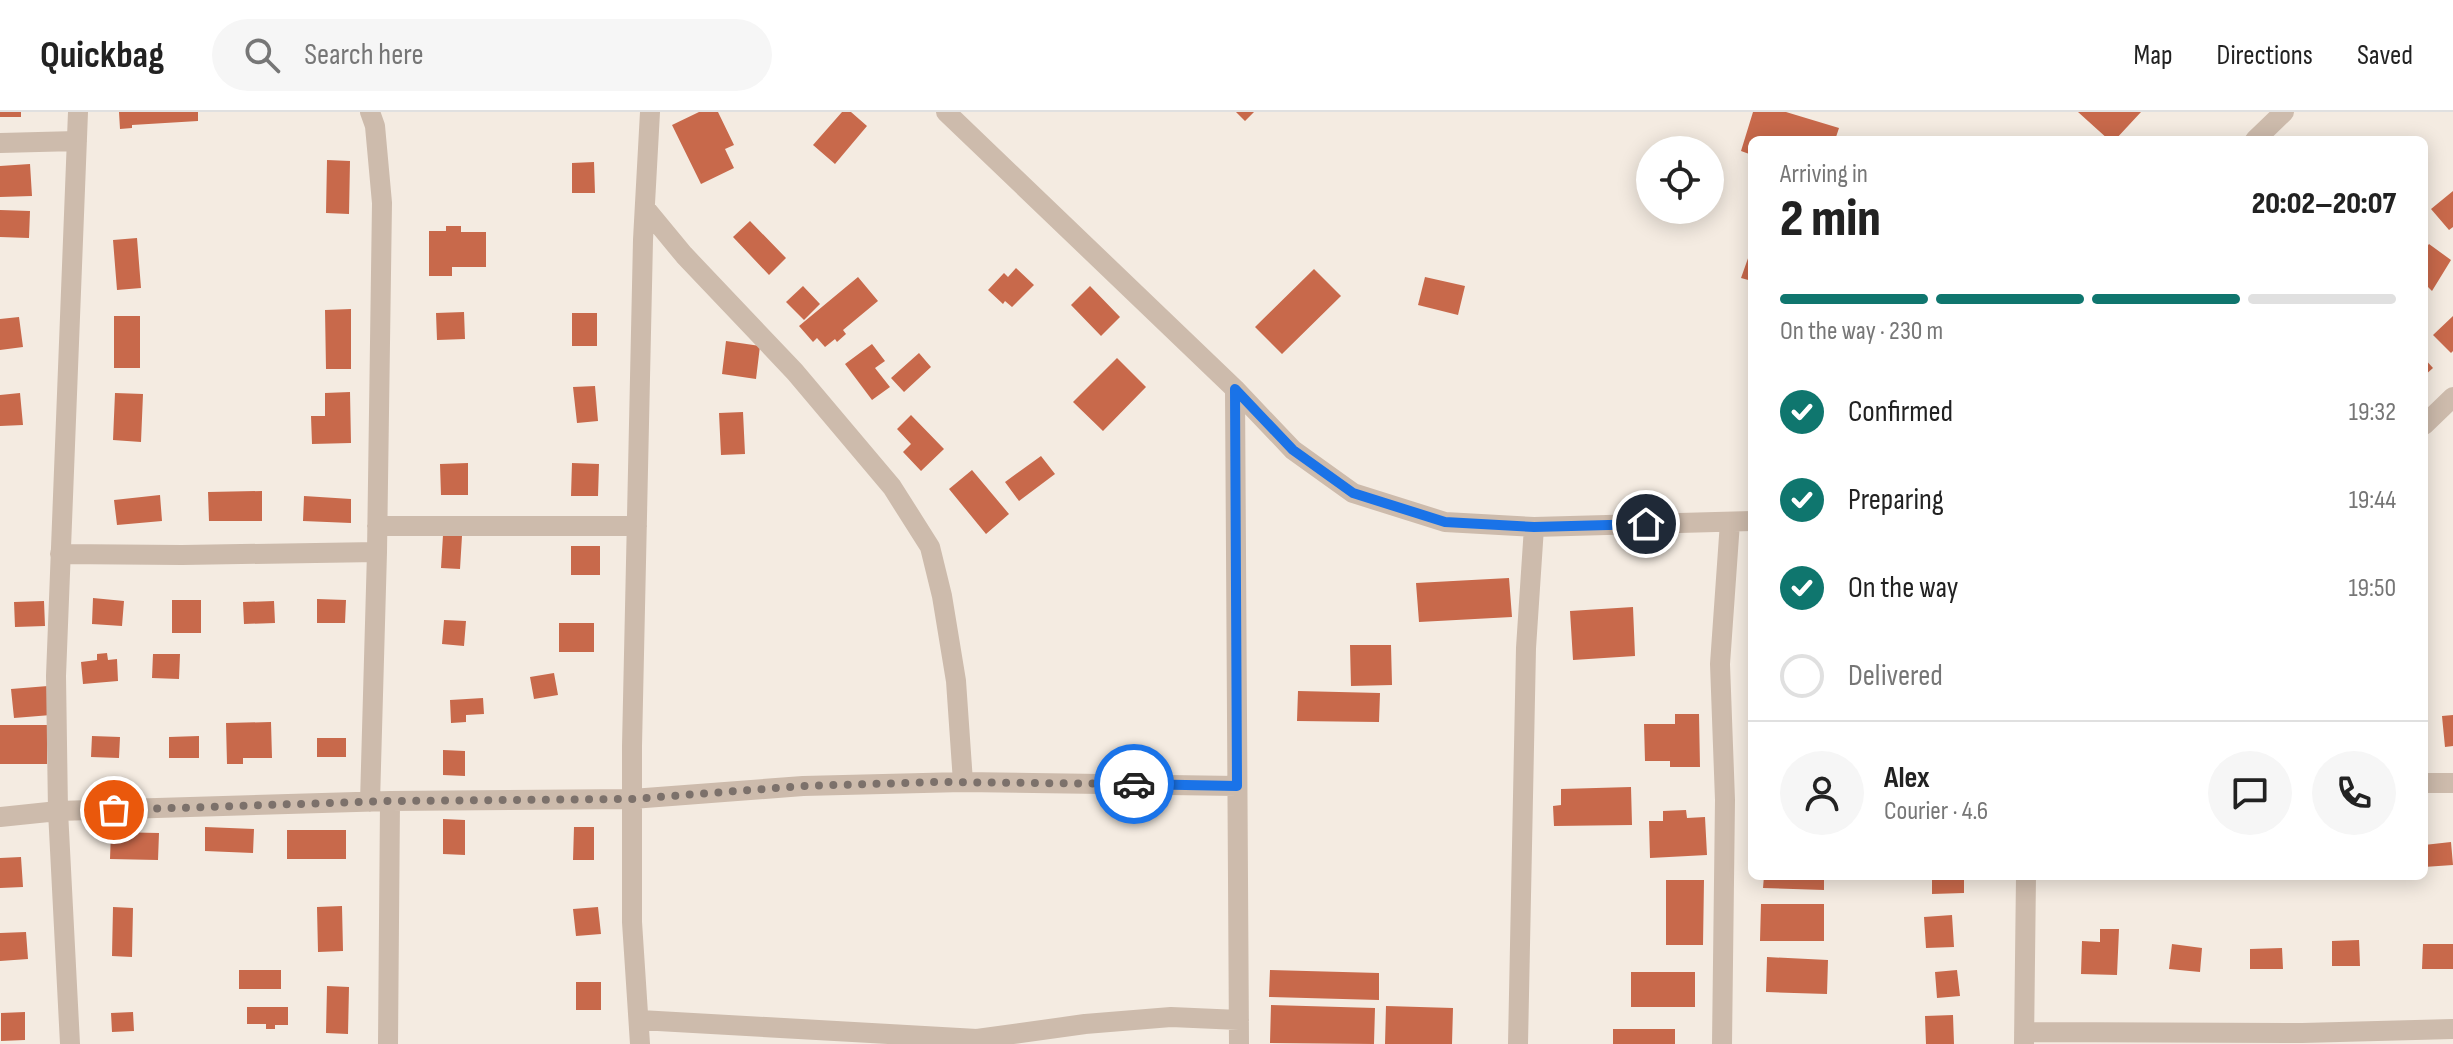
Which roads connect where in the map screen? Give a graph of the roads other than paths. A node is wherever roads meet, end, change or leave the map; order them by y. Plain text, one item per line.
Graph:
1 (78, 112) edge
2 (370, 112) edge
3 (650, 112) edge
4 (946, 112) edge
5 (2284, 112) edge
6 (2259, 136) edge
7 (77, 141) junction
8 (0, 143) edge
9 (646, 209) junction
10 (1235, 389) junction
11 (2453, 397) edge
12 (2428, 421) edge
13 (1748, 521) edge
14 (1730, 522) junction
15 (377, 526) junction
16 (637, 526) junction
17 (1534, 527) junction
18 (377, 552) junction
19 (60, 554) junction
20 (963, 782) junction
21 (2428, 783) edge
22 (2453, 783) edge
23 (1237, 786) junction
24 (632, 799) junction
25 (380, 801) junction
26 (58, 811) junction
27 (0, 817) edge
28 (2026, 880) edge
29 (640, 1020) junction
30 (1239, 1020) junction
31 (2453, 1029) edge
32 (2024, 1038) edge
33 (2302, 1038) edge
34 (977, 1041) edge
35 (70, 1044) edge
36 (388, 1044) edge
37 (640, 1044) edge
38 (1239, 1044) edge
39 (1518, 1044) edge
40 (1722, 1044) edge

1 - 7 street
2 - 15 street
3 - 9 street
4 - 10 street
5 - 6 street
7 - 8 street
7 - 19 street
9 - 16 street
9 - 20 street
10 - 17 street
10 - 23 street
11 - 12 street
13 - 14 street
14 - 17 street
14 - 40 street
15 - 16 street
15 - 18 street
16 - 24 street
17 - 39 street
18 - 19 street
18 - 25 street
19 - 26 street
20 - 23 street
20 - 24 street
21 - 22 street
23 - 30 street
24 - 25 street
24 - 29 street
25 - 26 street
25 - 36 street
26 - 27 street
26 - 35 street
28 - 32 street
29 - 34 street
29 - 37 street
30 - 34 street
30 - 38 street
31 - 33 street
32 - 33 street

